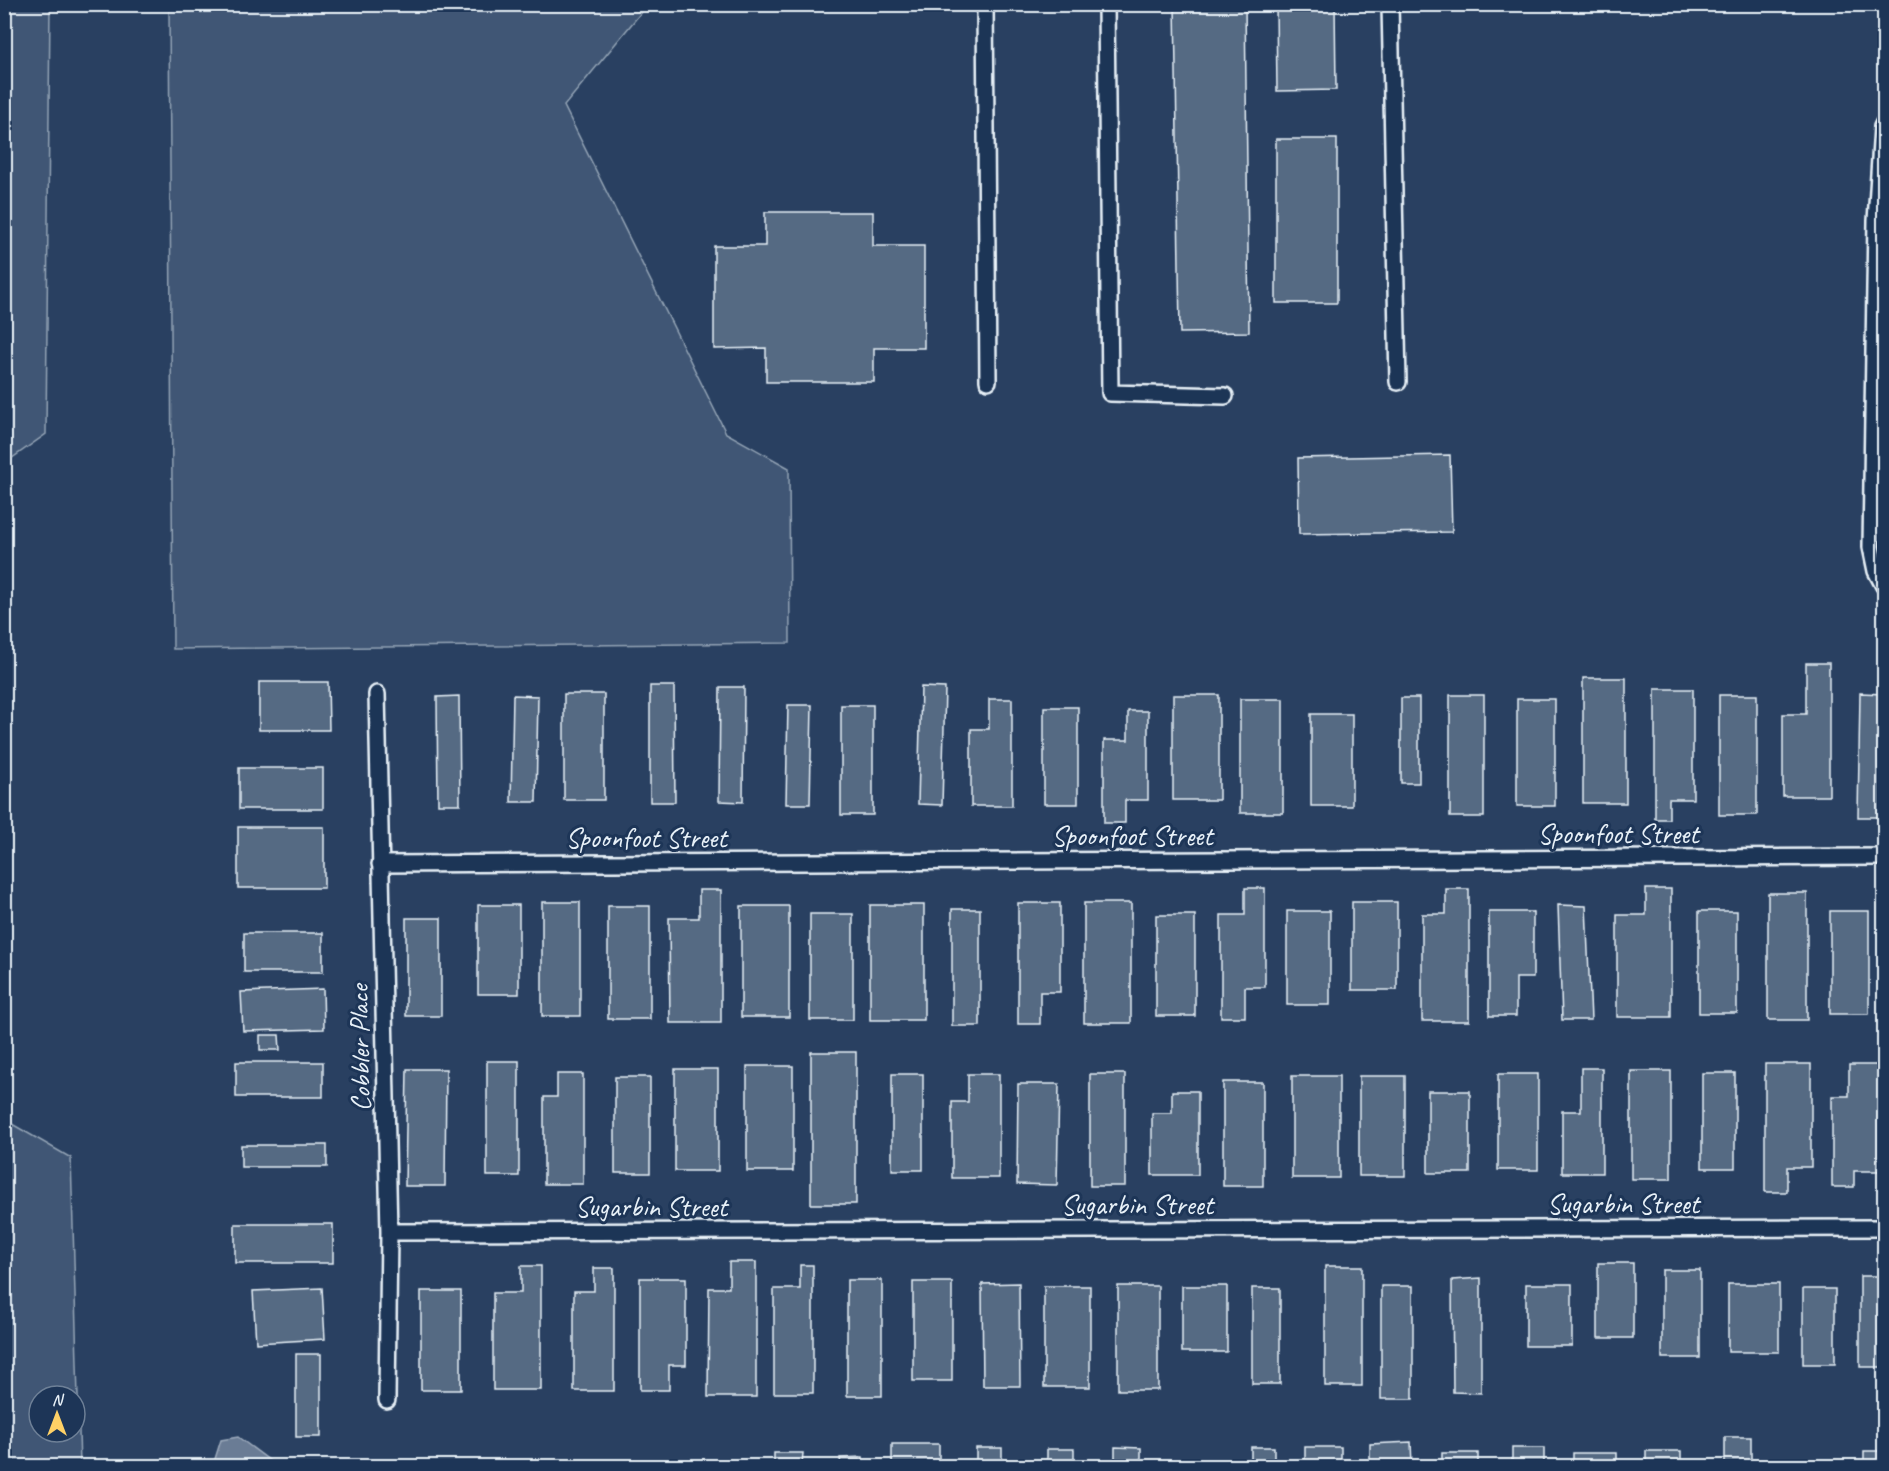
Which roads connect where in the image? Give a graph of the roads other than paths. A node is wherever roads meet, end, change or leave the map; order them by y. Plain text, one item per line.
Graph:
1 (985, 4) edge
2 (1106, 4) edge
3 (1390, 4) edge
4 (1884, 123) edge
5 (1880, 221) edge
6 (988, 381) dead end
7 (1398, 382) dead end
8 (1225, 396) dead end
9 (1884, 586) edge
10 (377, 694) dead end
11 (1884, 857) edge
12 (380, 864) junction
13 (1884, 1228) edge
14 (389, 1232) junction
15 (387, 1400) dead end

1 - 6 lane
2 - 8 lane
3 - 7 lane
4 - 5 lane
5 - 9 lane
10 - 12 lane, Cobbler Place
11 - 12 lane, Spoonfoot Street
12 - 14 lane, Cobbler Place
13 - 14 lane, Sugarbin Street
14 - 15 lane, Cobbler Place

